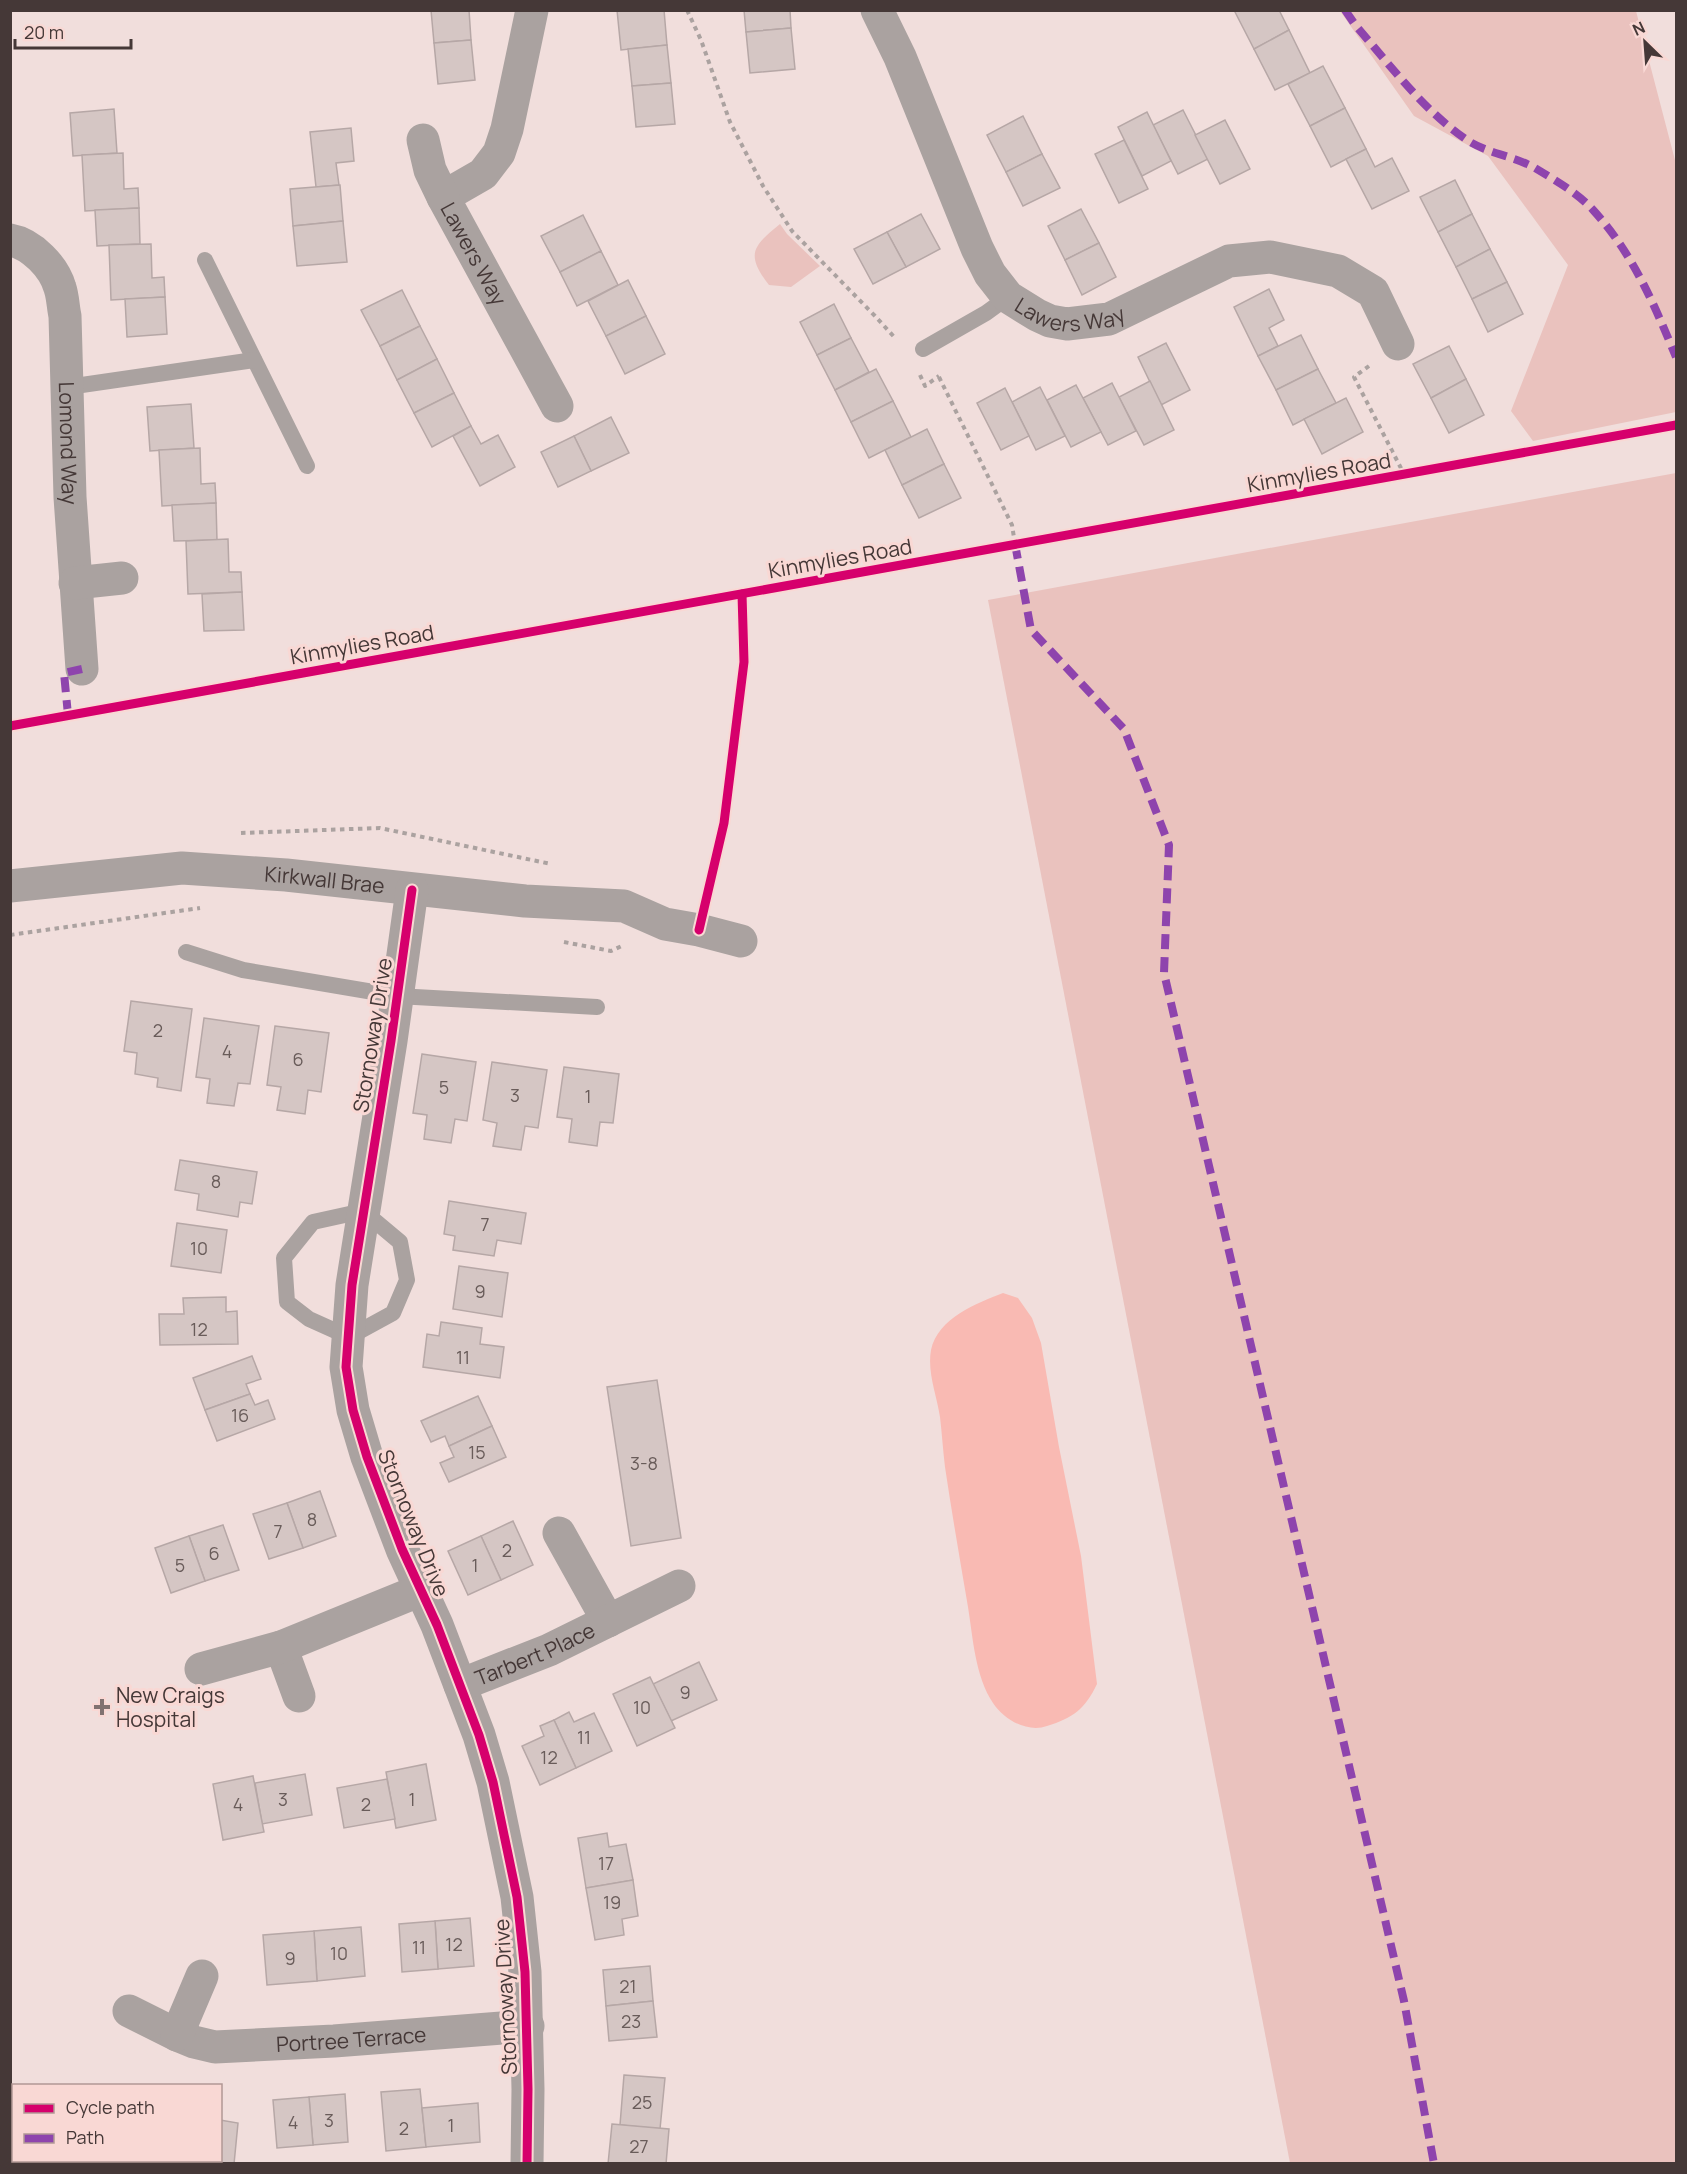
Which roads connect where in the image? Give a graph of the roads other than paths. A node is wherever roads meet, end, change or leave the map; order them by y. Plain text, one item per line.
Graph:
1 (532, 10) edge
2 (878, 10) edge
3 (423, 140) dead end
4 (443, 197) junction
5 (10, 240) edge
6 (205, 260) dead end
7 (1008, 297) junction
8 (1398, 344) road end
9 (923, 349) road end
10 (254, 360) junction
11 (68, 387) junction
12 (557, 406) dead end
13 (307, 466) dead end
14 (122, 578) dead end
15 (75, 583) junction
16 (82, 669) dead end
17 (10, 886) edge
18 (412, 890) junction
19 (741, 940) dead end
20 (186, 952) dead end
21 (398, 996) junction
22 (597, 1007) dead end
23 (363, 1211) junction
24 (349, 1337) junction
25 (559, 1533) dead end
26 (679, 1586) dead end
27 (421, 1590) junction
28 (608, 1621) junction
29 (281, 1647) junction
30 (201, 1669) dead end
31 (460, 1685) junction
32 (298, 1696) dead end
33 (202, 1976) dead end
34 (129, 2011) dead end
35 (528, 2026) junction
36 (177, 2035) junction
37 (526, 2163) edge

1 - 4 street, Lawers Way
2 - 7 street, Lawers Way
3 - 4 street
4 - 12 street, Lawers Way
5 - 11 street, Lomond Way
6 - 10 lane
7 - 8 street, Lawers Way
7 - 9 lane
10 - 11 lane
10 - 13 lane
11 - 15 street, Lomond Way
14 - 15 street
15 - 16 street, Lomond Way
17 - 18 street, Kirkwall Brae
18 - 19 street, Kirkwall Brae
18 - 21 street, Stornoway Drive
20 - 21 lane
21 - 22 lane
21 - 23 street, Stornoway Drive
23 - 24 street, Stornoway Drive
23 - 24 lane
23 - 24 lane
24 - 27 street, Stornoway Drive
25 - 28 street, Tarbert Place
26 - 28 street, Tarbert Place
27 - 29 street
27 - 31 street, Stornoway Drive
28 - 31 street, Tarbert Place
29 - 30 street
29 - 32 street
31 - 35 street, Stornoway Drive
33 - 36 street
34 - 36 street, Portree Terrace
35 - 36 street, Portree Terrace
35 - 37 street, Stornoway Drive

